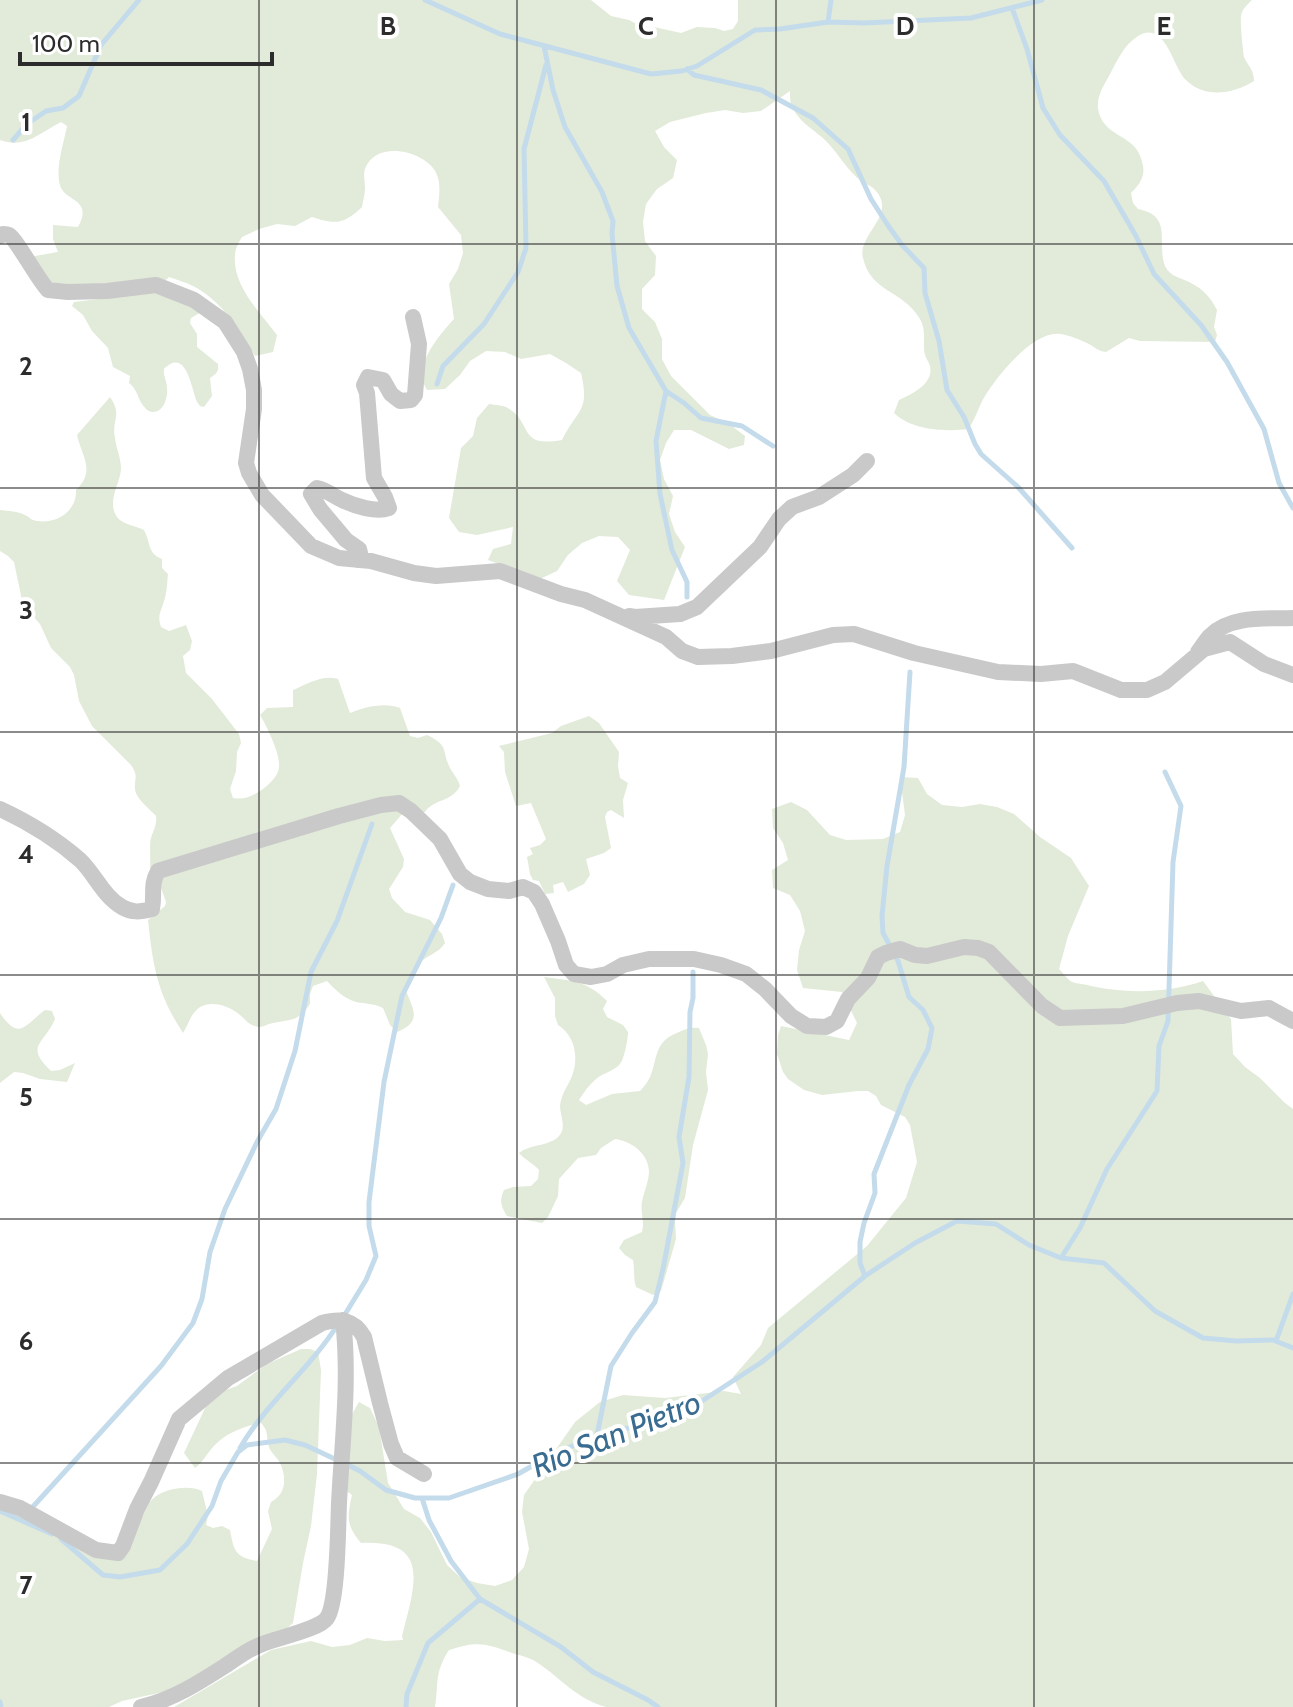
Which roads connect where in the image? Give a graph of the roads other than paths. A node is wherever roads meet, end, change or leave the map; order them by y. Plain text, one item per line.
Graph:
1 (0, 236) edge
2 (413, 317) dead end
3 (867, 461) dead end
4 (357, 560) junction
5 (605, 609) junction
6 (1293, 618) edge
7 (1195, 656) junction
8 (1293, 675) edge
9 (0, 809) edge
10 (1293, 1021) edge
11 (343, 1320) junction
12 (424, 1474) dead end
13 (0, 1502) edge
14 (141, 1707) edge

1 - 4 street
2 - 4 street
3 - 5 street
4 - 5 street
5 - 7 street
6 - 7 street
7 - 8 street
9 - 10 street
11 - 12 street
11 - 13 street
11 - 14 street

